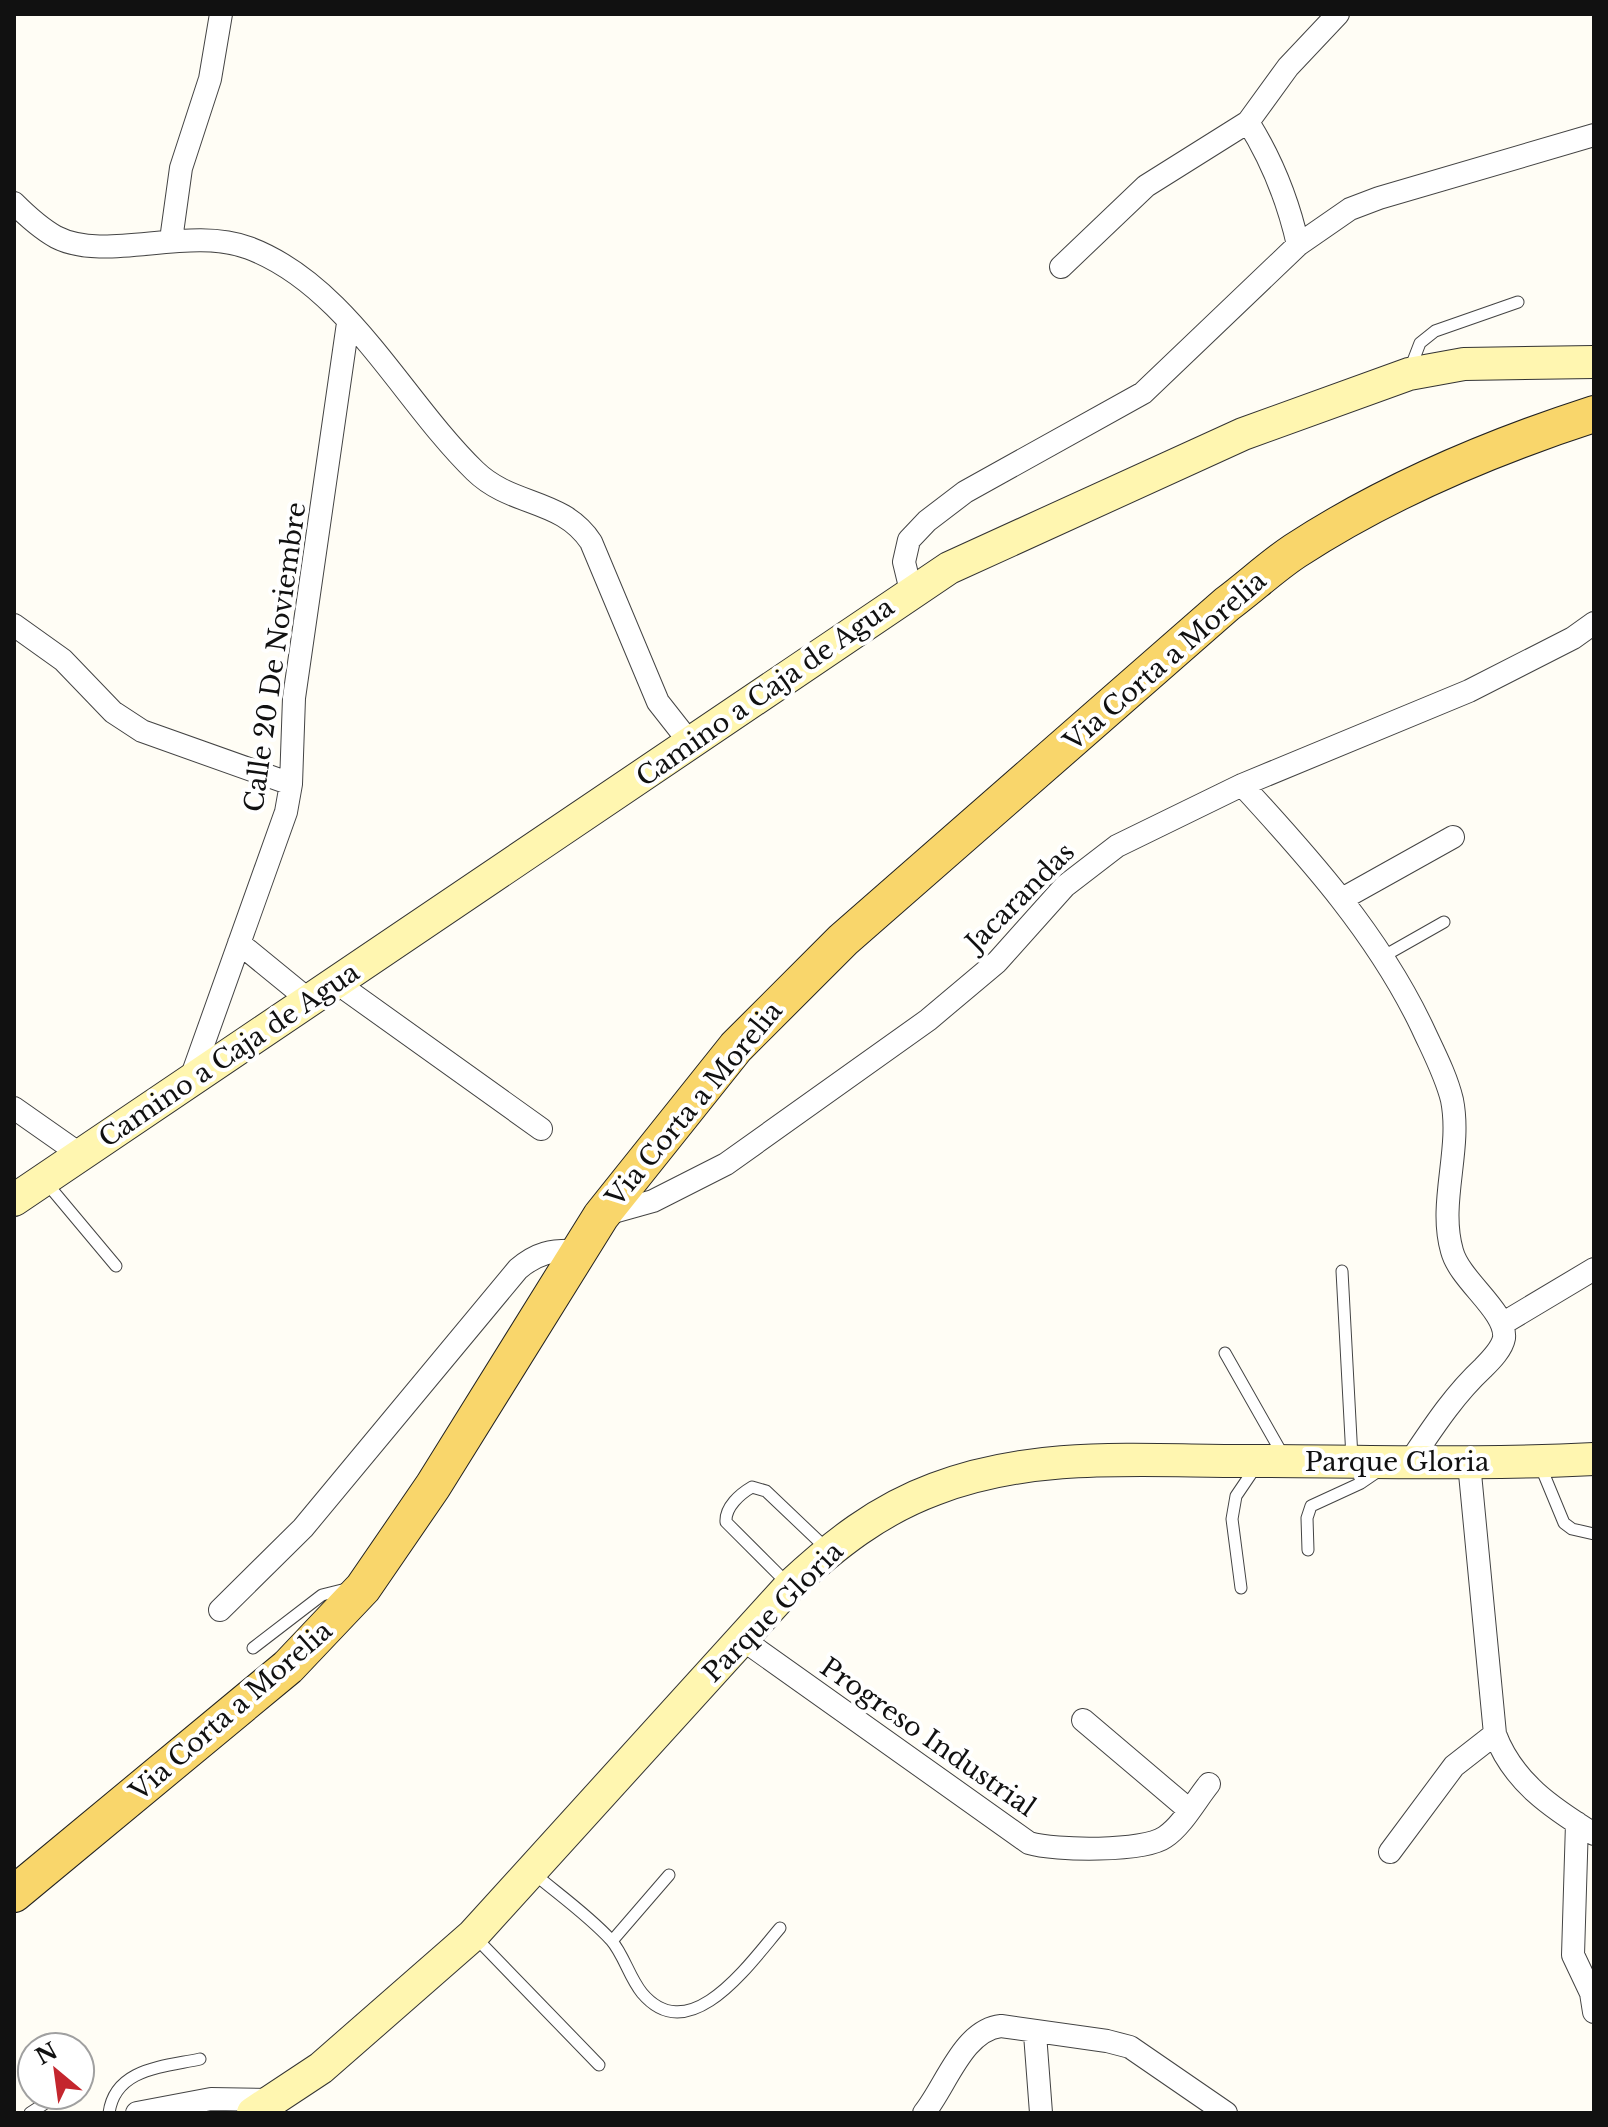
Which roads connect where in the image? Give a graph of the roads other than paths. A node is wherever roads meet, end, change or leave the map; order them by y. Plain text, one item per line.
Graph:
1 (221, 14) edge
2 (1338, 14) edge
3 (1248, 122) junction
4 (1594, 135) edge
5 (14, 203) edge
6 (171, 240) junction
7 (1298, 245) junction
8 (1061, 267) dead end
9 (1518, 302) dead end
10 (348, 323) junction
11 (1594, 362) edge
12 (1409, 374) junction
13 (1594, 414) edge
14 (911, 591) junction
15 (1594, 623) edge
16 (14, 625) edge
17 (691, 744) junction
18 (291, 784) junction
19 (1242, 785) junction
20 (1453, 837) dead end
21 (1342, 899) junction
22 (1444, 922) dead end
23 (239, 943) junction
24 (1384, 956) junction
25 (337, 983) junction
26 (310, 1001) junction
27 (190, 1081) junction
28 (14, 1108) edge
29 (541, 1129) dead end
30 (81, 1155) junction
31 (44, 1180) junction
32 (14, 1200) edge
33 (601, 1216) junction
34 (576, 1251) junction
35 (116, 1266) dead end
36 (1594, 1269) edge
37 (1342, 1271) dead end
38 (1502, 1324) junction
39 (1225, 1353) dead end
40 (1594, 1459) edge
41 (1273, 1461) junction
42 (1539, 1462) junction
43 (1353, 1463) junction
44 (1398, 1463) junction
45 (1469, 1463) junction
46 (1594, 1534) edge
47 (828, 1550) junction
48 (1308, 1550) dead end
49 (790, 1586) junction
50 (363, 1588) junction
51 (1241, 1588) dead end
52 (220, 1610) dead end
53 (742, 1639) junction
54 (253, 1648) dead end
55 (1083, 1720) dead end
56 (1495, 1734) junction
57 (1209, 1784) dead end
58 (1188, 1809) junction
59 (1586, 1829) edge
60 (1390, 1852) dead end
61 (532, 1871) junction
62 (669, 1875) dead end
63 (14, 1894) edge
64 (780, 1928) dead end
65 (473, 1935) junction
66 (612, 1941) junction
67 (1594, 2012) edge
68 (1035, 2034) junction
69 (200, 2059) dead end
70 (599, 2065) dead end
71 (264, 2107) edge
72 (109, 2113) edge
73 (137, 2113) edge
74 (924, 2113) edge
75 (1041, 2113) edge
76 (1226, 2113) edge

1 - 6 street
2 - 3 street
3 - 7 street
3 - 8 street
4 - 7 street
5 - 6 street
6 - 10 street
7 - 14 street
9 - 12 lane
10 - 17 street
10 - 18 street, Calle 20 De Noviembre
11 - 12 main road, Camino a Caja de Agua
12 - 14 main road, Camino a Caja de Agua
13 - 33 main road, Via Corta a Morelia
14 - 17 main road, Camino a Caja de Agua
15 - 19 street, Jacarandas
16 - 18 street
17 - 25 main road, Camino a Caja de Agua
18 - 23 street, Calle 20 De Noviembre
19 - 21 street
19 - 33 street, Jacarandas
20 - 21 street
21 - 24 street
22 - 24 lane
23 - 26 street
23 - 27 street, Calle 20 De Noviembre
24 - 38 street
25 - 26 main road, Camino a Caja de Agua
25 - 29 street
26 - 27 main road, Camino a Caja de Agua
27 - 30 main road, Camino a Caja de Agua
28 - 30 street
30 - 31 main road, Camino a Caja de Agua
31 - 32 main road, Camino a Caja de Agua
31 - 35 lane
33 - 34 main road, Via Corta a Morelia
34 - 50 main road, Via Corta a Morelia
34 - 52 street
36 - 38 street
37 - 43 lane
38 - 44 street
39 - 41 lane
40 - 42 main road, Parque Gloria
41 - 43 main road, Parque Gloria
41 - 47 main road, Parque Gloria
41 - 51 lane
42 - 45 main road, Parque Gloria
42 - 46 lane
43 - 44 main road, Parque Gloria
44 - 45 main road, Parque Gloria
44 - 48 lane
45 - 56 street
47 - 49 main road, Parque Gloria
47 - 49 lane
49 - 53 main road, Parque Gloria
50 - 54 lane
50 - 63 main road, Via Corta a Morelia
53 - 58 street, Progreso Industrial
53 - 61 main road, Parque Gloria
55 - 58 street
56 - 59 street
56 - 60 street
57 - 58 street, Progreso Industrial
59 - 67 street
61 - 65 main road, Parque Gloria
61 - 66 lane
62 - 66 lane
64 - 66 lane
65 - 70 lane
65 - 71 main road, Parque Gloria
68 - 74 street
68 - 75 street
68 - 76 street
69 - 72 lane
71 - 73 street

